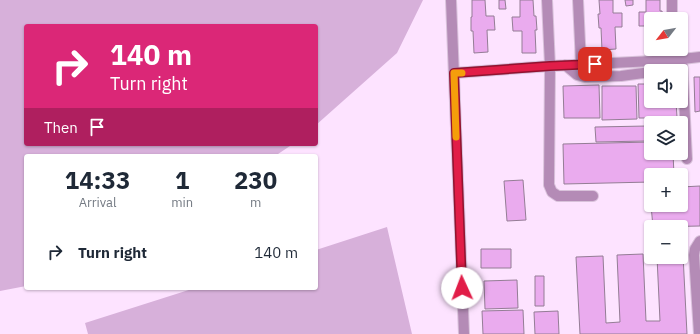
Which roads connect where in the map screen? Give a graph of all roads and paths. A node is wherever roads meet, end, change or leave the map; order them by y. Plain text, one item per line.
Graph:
1 (451, 0) edge
2 (547, 0) edge
3 (578, 0) edge
4 (672, 0) edge
5 (672, 12) edge
6 (674, 56) edge
7 (700, 58) edge
8 (674, 60) junction
9 (640, 62) junction
10 (581, 64) junction
11 (667, 64) edge
12 (565, 65) junction
13 (550, 66) junction
14 (454, 73) junction
15 (644, 73) edge
16 (639, 74) junction
17 (681, 116) edge
18 (593, 196) dead end
19 (700, 241) edge
20 (464, 334) edge
21 (699, 334) edge

1 - 14 lane
2 - 13 lane
3 - 10 lane
4 - 5 lane
6 - 8 lane
7 - 8 lane
8 - 9 lane
8 - 11 lane
8 - 17 lane
9 - 10 lane
9 - 16 lane
10 - 12 lane
12 - 13 lane
12 - 16 lane
13 - 14 lane
13 - 18 lane
14 - 20 lane
15 - 16 lane
19 - 21 lane

